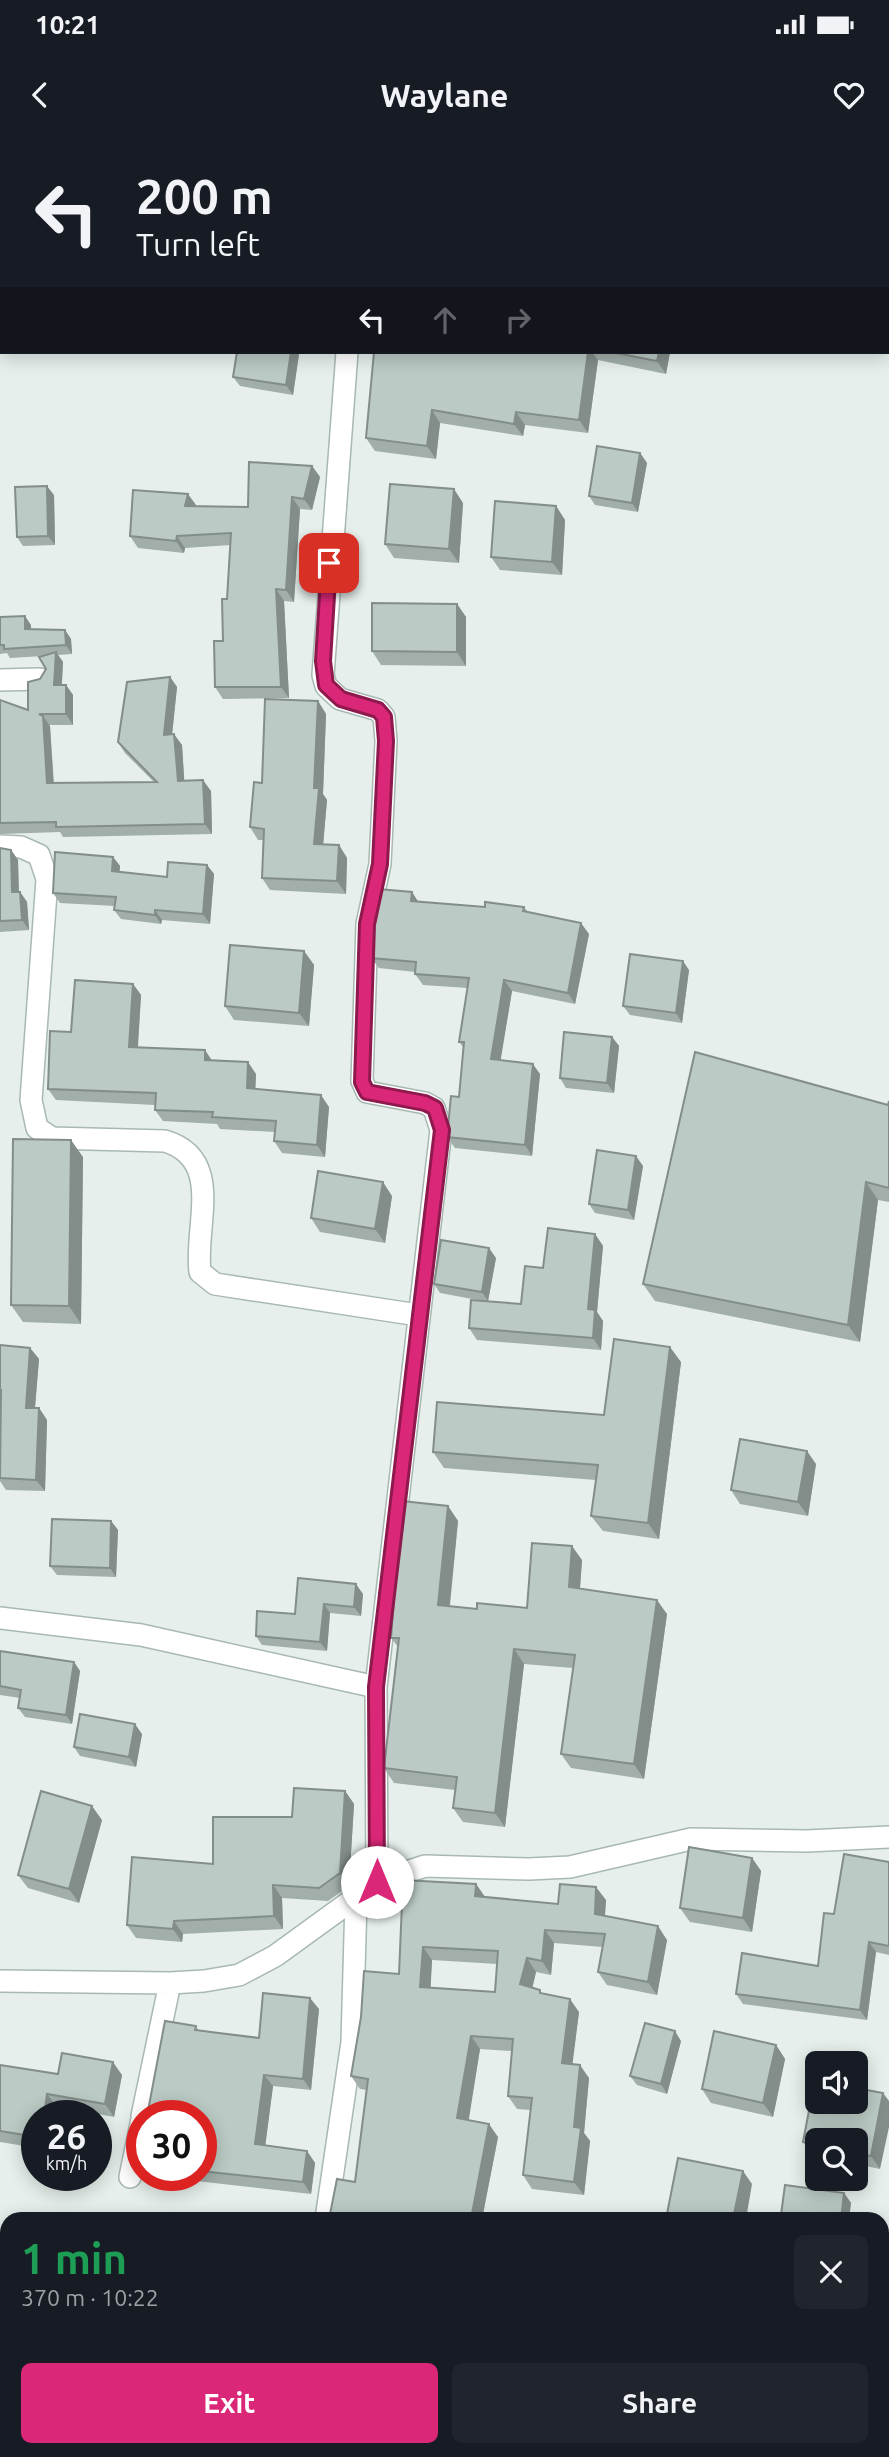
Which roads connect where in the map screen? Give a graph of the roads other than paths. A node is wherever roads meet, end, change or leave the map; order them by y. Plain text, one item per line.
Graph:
1 (347, 354) edge
2 (40, 679) edge
3 (0, 680) edge
4 (0, 846) edge
5 (418, 1315) junction
6 (0, 1618) edge
7 (376, 1687) junction
8 (889, 1837) edge
9 (377, 1882) junction
10 (355, 1900) junction
11 (0, 1981) edge
12 (170, 1983) junction
13 (146, 2100) edge
14 (327, 2212) edge

1 - 5 street
2 - 3 street
4 - 5 street
5 - 7 street
6 - 7 street
7 - 9 street
8 - 9 street
9 - 10 street
10 - 12 street
10 - 14 street
11 - 12 street
12 - 13 street

